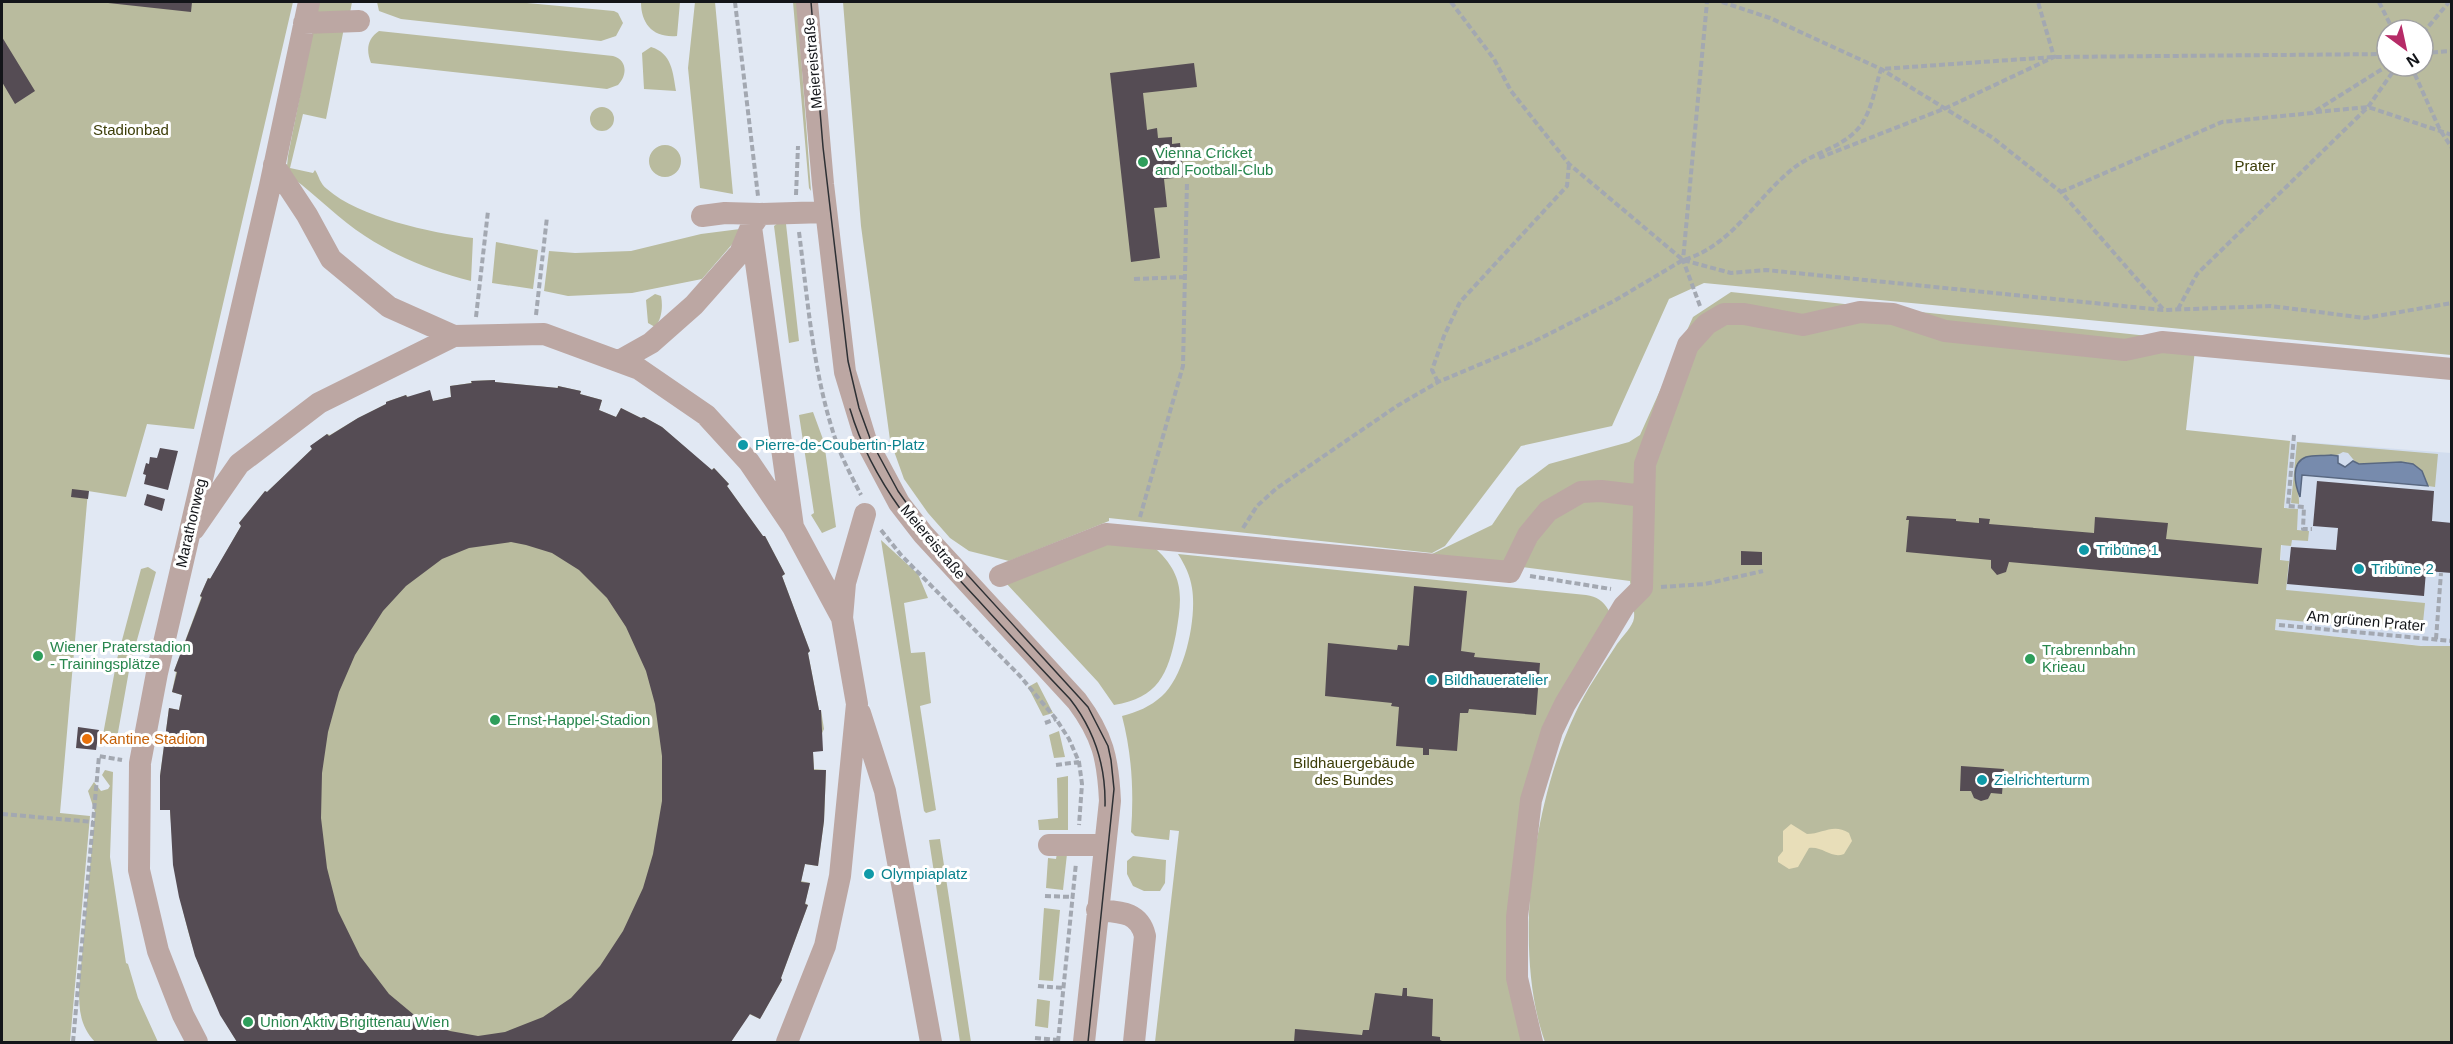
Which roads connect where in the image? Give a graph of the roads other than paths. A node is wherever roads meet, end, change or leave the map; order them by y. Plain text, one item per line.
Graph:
1 (807, 2) edge
2 (306, 12) edge
3 (359, 21) dead end
4 (274, 165) junction
5 (826, 212) junction
6 (702, 216) dead end
7 (756, 221) junction
8 (464, 335) junction
9 (619, 362) junction
10 (2451, 369) edge
11 (1644, 496) junction
12 (865, 514) dead end
13 (793, 527) junction
14 (187, 538) junction
15 (1000, 576) dead end
16 (842, 618) junction
17 (857, 704) junction
18 (1049, 845) dead end
19 (1105, 845) junction
20 (1097, 910) junction
21 (197, 1042) edge
22 (787, 1042) edge
23 (931, 1042) edge
24 (1084, 1042) edge
25 (1134, 1042) edge
26 (1532, 1042) edge

1 - 5 street, Meiereistraße
2 - 3 street
2 - 4 street, Marathonweg
4 - 8 street
4 - 14 street, Marathonweg
5 - 7 street
5 - 19 street, Meiereistraße
6 - 7 street
7 - 9 street
7 - 13 street
8 - 9 street
8 - 14 street
9 - 13 street
10 - 11 street
11 - 15 street
11 - 26 street
12 - 16 street
13 - 16 street
14 - 21 street, Marathonweg
16 - 17 street
17 - 22 street
17 - 23 street
18 - 19 street
19 - 20 street, Meiereistraße
20 - 24 street, Meiereistraße
20 - 25 street

